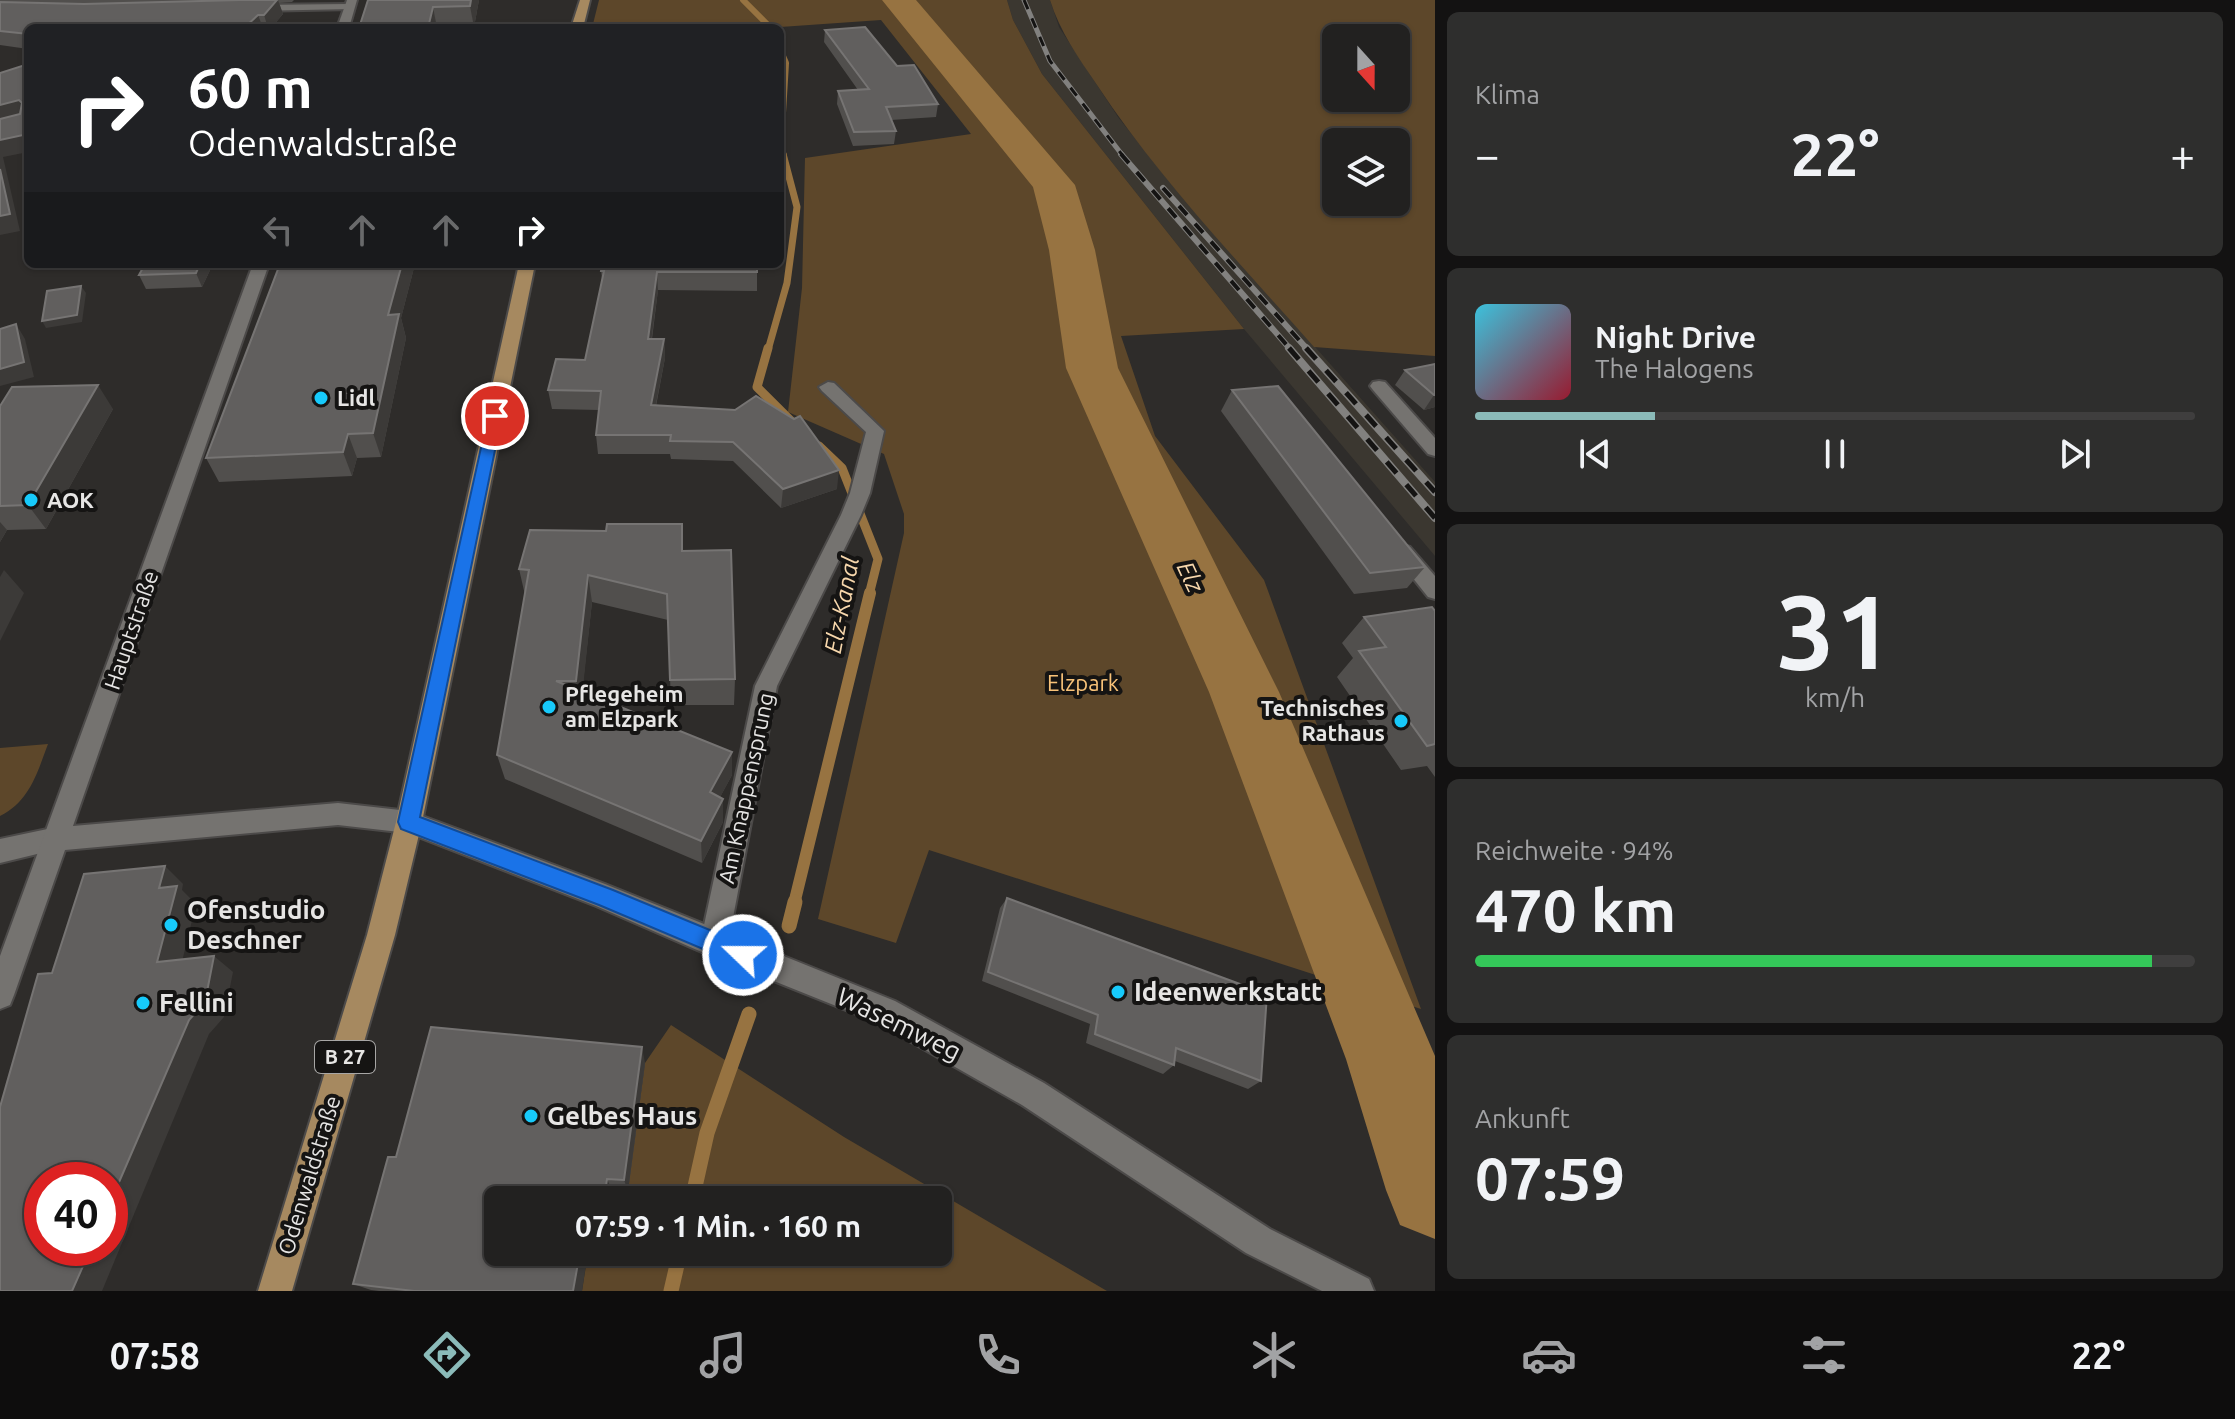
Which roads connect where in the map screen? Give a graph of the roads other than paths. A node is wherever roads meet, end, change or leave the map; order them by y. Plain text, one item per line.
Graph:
1 (585, 0) edge
2 (350, 3) edge
3 (234, 9) edge
4 (344, 24) edge
5 (578, 24) edge
6 (260, 268) edge
7 (526, 268) edge
8 (1379, 386) dead end
9 (828, 387) dead end
10 (1435, 450) edge
11 (1386, 531) edge
12 (1435, 591) edge
13 (409, 822) junction
14 (57, 839) junction
15 (0, 851) edge
16 (714, 944) junction
17 (0, 995) edge
18 (1346, 1286) edge
19 (275, 1291) edge

1 - 5 main road
2 - 3 street
2 - 4 street
6 - 14 street, Hauptstraße
7 - 13 main road, Odenwaldstraße / B 27
8 - 10 street
9 - 16 street, Am Knappensprung
11 - 12 street
13 - 14 street, Wasemweg
13 - 16 street, Wasemweg
13 - 19 main road, Odenwaldstraße / B 27
14 - 15 street, Wasemweg
14 - 17 street, Hauptstraße
16 - 18 street, Wasemweg

